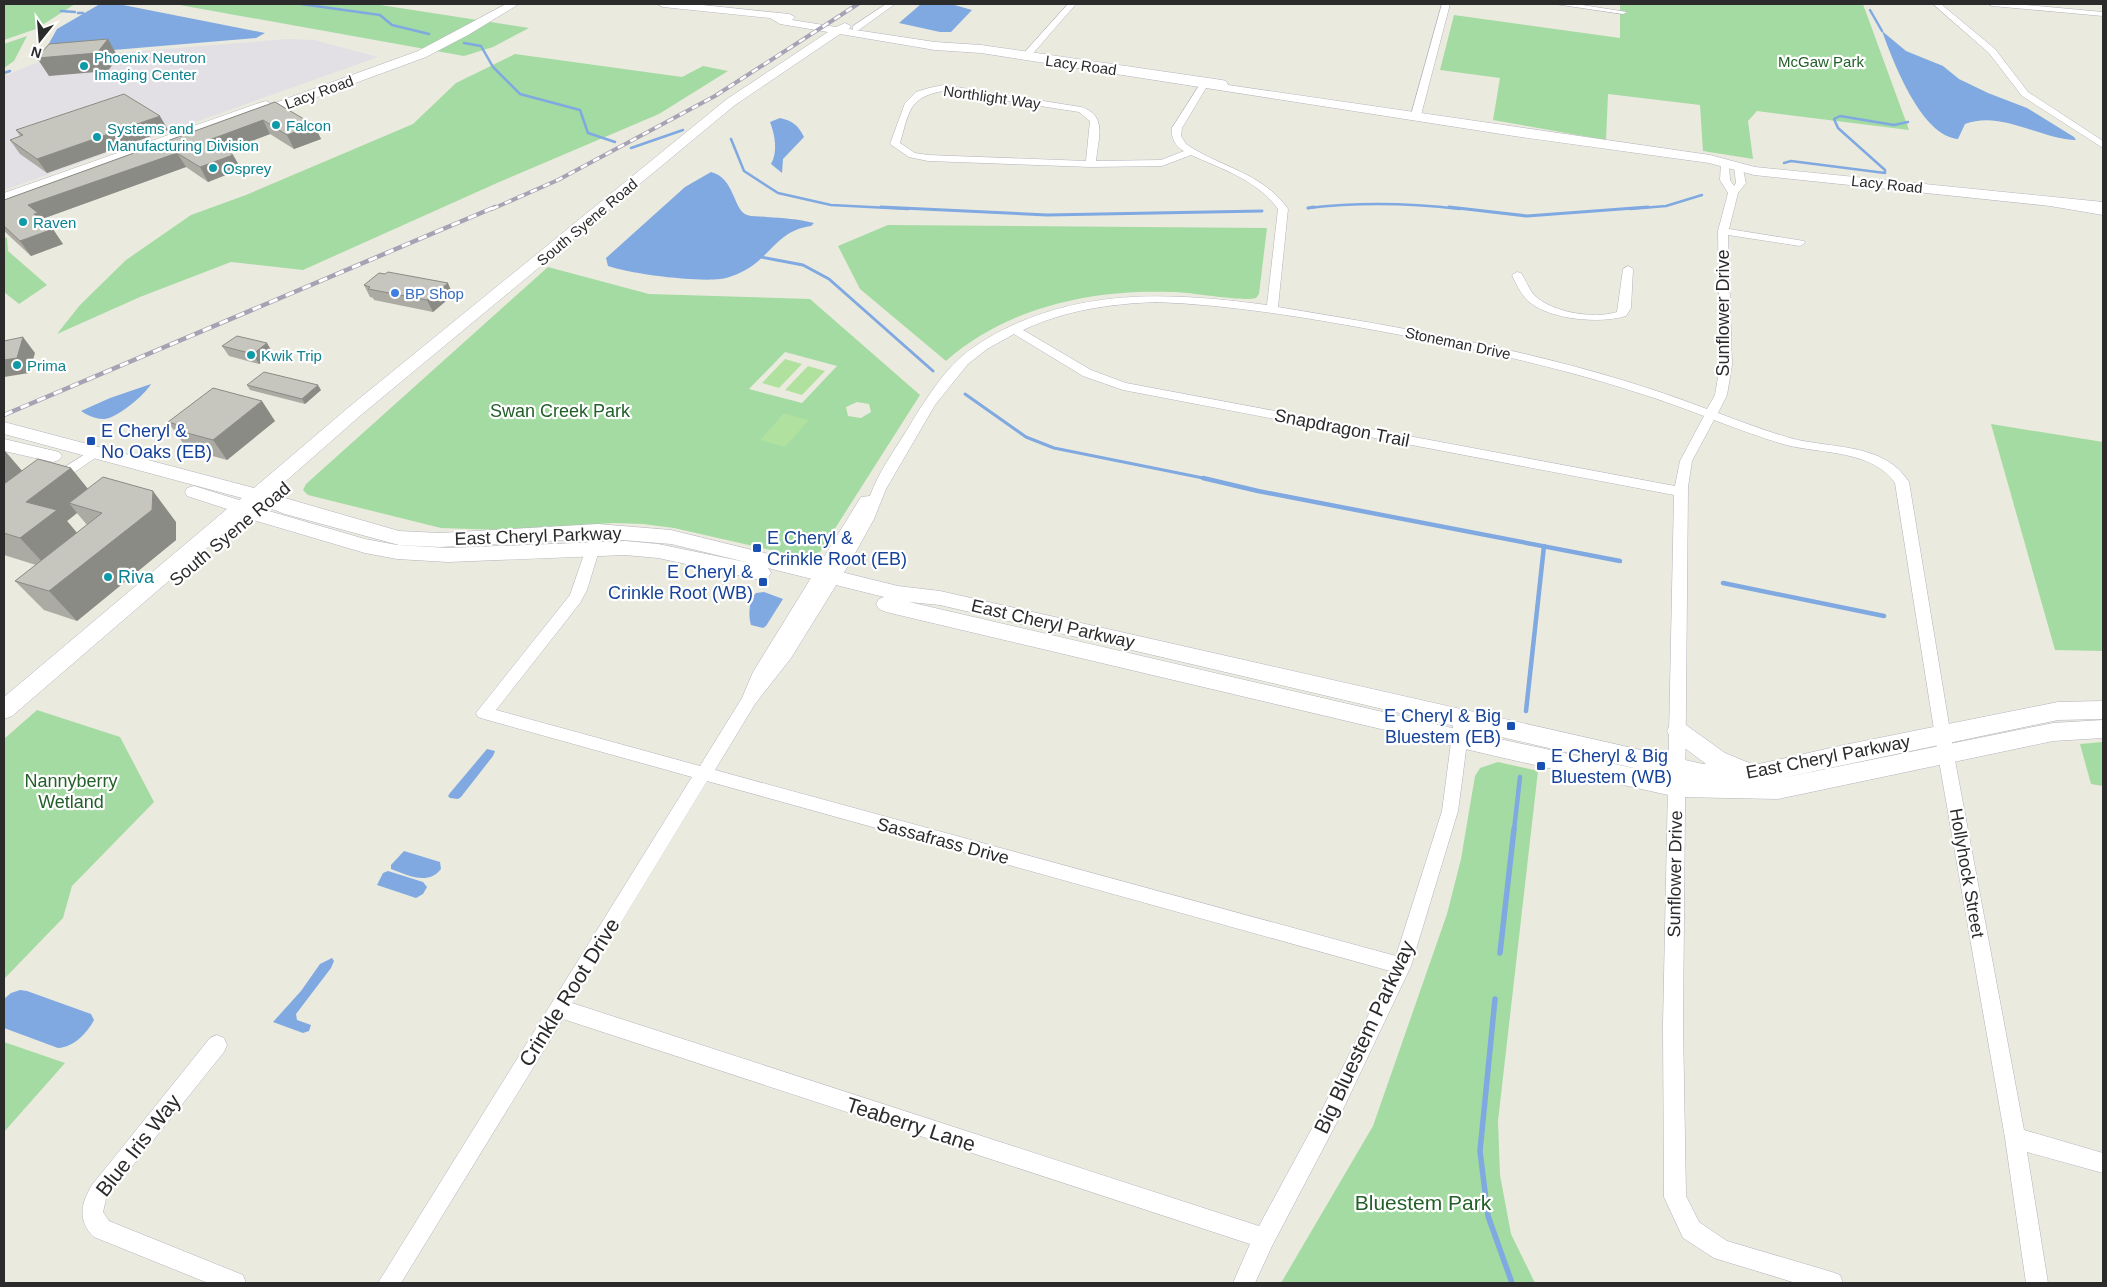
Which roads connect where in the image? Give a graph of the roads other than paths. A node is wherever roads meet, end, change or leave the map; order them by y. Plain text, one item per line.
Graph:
1 (497, 4) edge
2 (513, 4) edge
3 (665, 4) edge
4 (881, 4) edge
5 (891, 4) edge
6 (1072, 4) edge
7 (1446, 4) edge
8 (1559, 4) edge
9 (1937, 4) edge
10 (1992, 4) edge
11 (1623, 12) dead end
12 (2103, 14) edge
13 (847, 29) junction
14 (1026, 56) junction
15 (1206, 84) junction
16 (1416, 115) junction
17 (2103, 145) edge
18 (1191, 152) junction
19 (1091, 164) junction
20 (1724, 164) junction
21 (1739, 167) junction
22 (1733, 193) junction
23 (4, 198) edge
24 (2050, 202) junction
25 (4, 204) edge
26 (2103, 206) edge
27 (2103, 211) edge
28 (1723, 231) junction
29 (1800, 244) dead end
30 (1628, 269) dead end
31 (1517, 275) dead end
32 (1272, 310) junction
33 (1015, 330) junction
34 (1711, 415) junction
35 (4, 428) edge
36 (4, 445) edge
37 (85, 458) junction
38 (1890, 468) joint
39 (40, 490) edge
40 (1681, 492) junction
41 (254, 505) junction
42 (596, 539) junction
43 (823, 581) junction
44 (4, 710) edge
45 (2103, 710) edge
46 (4, 724) edge
47 (2103, 729) edge
48 (1462, 730) junction
49 (1678, 732) junction
50 (1945, 745) junction
51 (703, 774) junction
52 (1754, 775) junction
53 (1677, 778) junction
54 (1402, 966) junction
55 (558, 1008) junction
56 (217, 1045) dead end
57 (2015, 1138) junction
58 (2103, 1163) edge
59 (1264, 1238) junction
60 (235, 1283) edge
61 (389, 1283) edge
62 (1244, 1283) edge
63 (1832, 1283) edge
64 (2037, 1283) edge

1 - 23 street, Lacy Road
2 - 25 street, Lacy Road
3 - 13 street, Lacy Road
4 - 13 street, South Syene Road
5 - 13 street, South Syene Road
6 - 14 street
7 - 16 street
8 - 11 street
9 - 17 street
10 - 12 street
13 - 14 street, Lacy Road
13 - 41 street, South Syene Road
14 - 15 street, Lacy Road
15 - 16 street, Lacy Road
15 - 18 street
16 - 20 street, Lacy Road
18 - 19 street, Northlight Way
18 - 32 street
19 - 19 street, Northlight Way
20 - 21 street, Lacy Road
20 - 22 street
21 - 22 street, Sunflower Drive
21 - 24 street, Lacy Road
22 - 28 street, Sunflower Drive
24 - 26 street, Lacy Road
24 - 27 street, Lacy Road
28 - 29 street
28 - 34 street, Sunflower Drive
30 - 31 street
32 - 33 street, Stoneman Drive
32 - 34 street, Stoneman Drive
33 - 40 street, Snapdragon Trail
33 - 43 street, Crinkle Root Drive
34 - 38 street, Stoneman Drive
34 - 40 street, Sunflower Drive
35 - 37 street, East Cheryl Parkway
36 - 37 street, East Cheryl Parkway
37 - 39 street
37 - 41 street, East Cheryl Parkway
38 - 50 street, Hollyhock Street
40 - 49 street, Sunflower Drive
41 - 42 street, East Cheryl Parkway
41 - 44 street, South Syene Road
41 - 46 street, South Syene Road
42 - 43 street, East Cheryl Parkway
42 - 51 street, Sassafrass Drive
43 - 48 street, East Cheryl Parkway
43 - 51 street, Crinkle Root Drive
45 - 50 street, East Cheryl Parkway
47 - 50 street, East Cheryl Parkway
48 - 53 street, East Cheryl Parkway
48 - 54 street, Big Bluestem Parkway
49 - 52 street
49 - 53 street, Sunflower Drive
50 - 52 street, East Cheryl Parkway
50 - 53 street, East Cheryl Parkway
50 - 57 street, Hollyhock Street
51 - 54 street, Sassafrass Drive
51 - 55 street, Crinkle Root Drive
52 - 53 street, East Cheryl Parkway
53 - 63 street, Sunflower Drive
54 - 59 street, Big Bluestem Parkway
55 - 59 street, Teaberry Lane
55 - 61 street, Crinkle Root Drive
56 - 60 street, Blue Iris Way
57 - 58 street
57 - 64 street, Hollyhock Street
59 - 62 street, Big Bluestem Parkway

